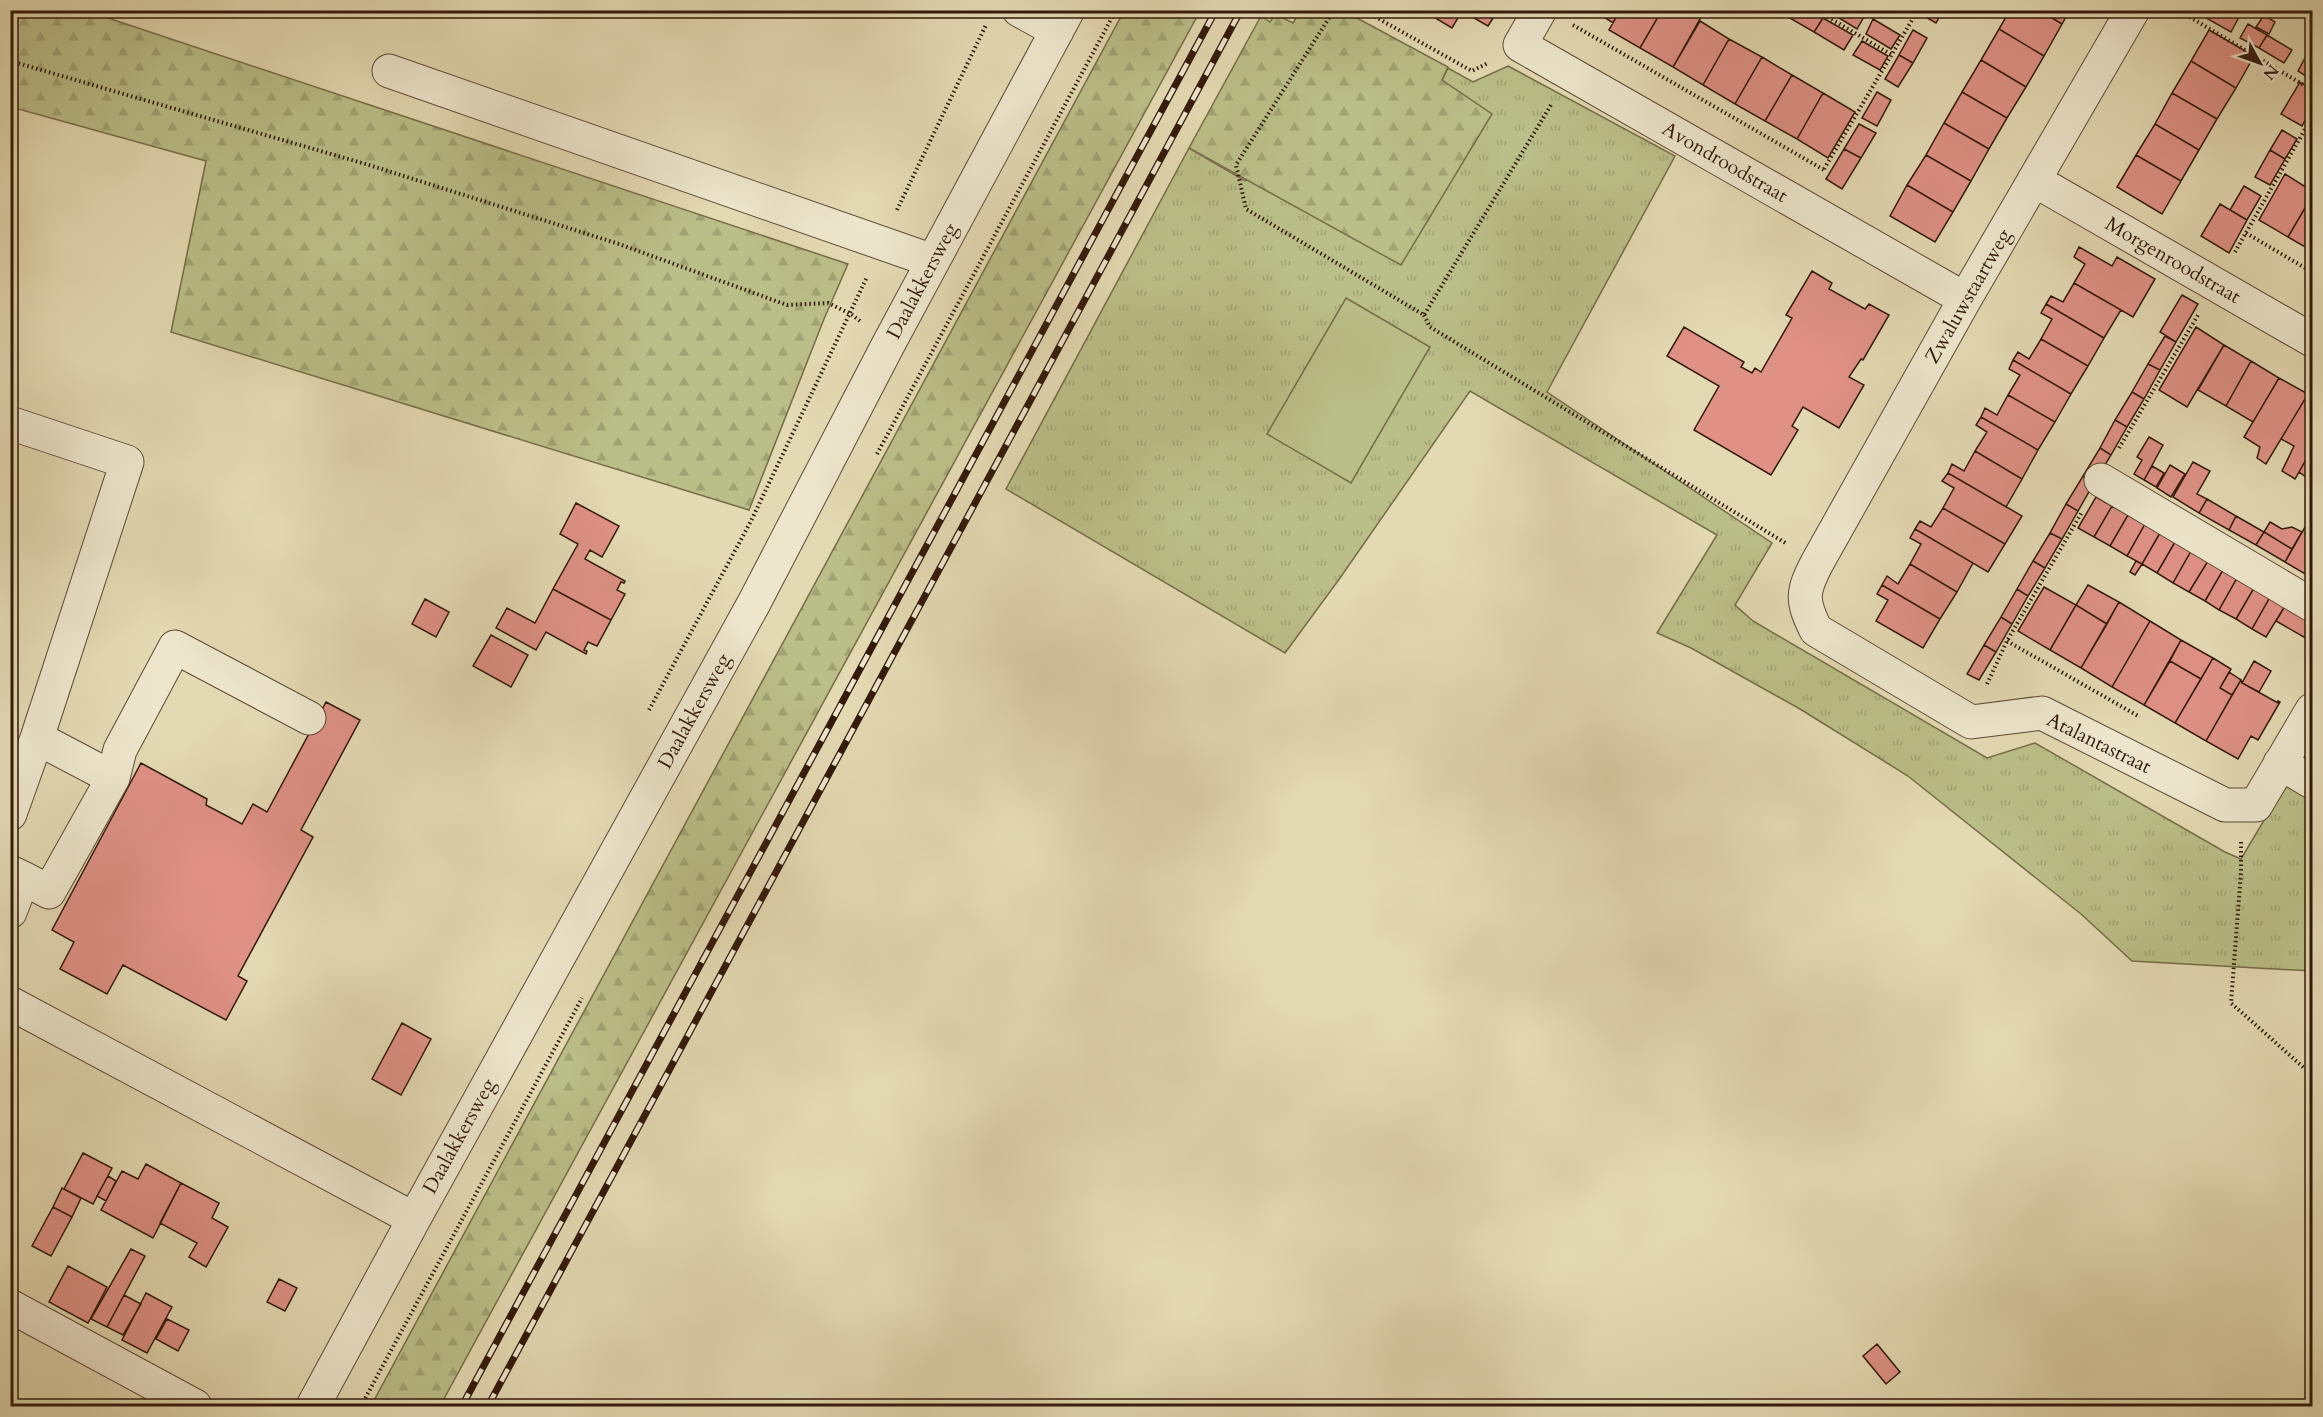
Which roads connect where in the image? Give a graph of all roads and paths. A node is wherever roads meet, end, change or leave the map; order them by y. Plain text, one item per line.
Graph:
1 (1019, 10) edge
2 (1334, 10) edge
3 (1363, 10) edge
4 (1816, 10) edge
5 (1918, 10) edge
6 (2133, 10) edge
7 (2178, 10) edge
8 (1553, 16) edge
9 (988, 21) dead end
10 (1062, 21) edge
11 (1594, 37) junction
12 (1520, 45) junction
13 (1892, 55) junction
14 (10, 61) edge
15 (389, 71) dead end
16 (1570, 74) junction
17 (2313, 90) edge
18 (2313, 117) edge
19 (1824, 170) junction
20 (2034, 180) junction
21 (1803, 206) junction
22 (2246, 233) junction
23 (882, 243) junction
24 (933, 261) junction
25 (2313, 272) edge
26 (2216, 284) junction
27 (1965, 299) junction
28 (851, 314) junction
29 (1424, 315) junction
30 (2313, 339) edge
31 (888, 345) junction
32 (10, 423) edge
33 (2101, 480) junction
34 (1812, 574) junction
35 (2313, 605) edge
36 (648, 710) dead end
37 (2313, 710) edge
38 (309, 718) dead end
39 (1987, 720) junction
40 (37, 738) junction
41 (2280, 763) junction
42 (113, 778) junction
43 (2313, 783) edge
44 (2242, 805) junction
45 (10, 814) edge
46 (17, 875) edge
47 (10, 912) edge
48 (14, 1010) edge
49 (2313, 1075) edge
50 (414, 1219) junction
51 (10, 1305) edge
52 (195, 1407) edge
53 (312, 1407) edge

1 - 10 street
2 - 29 path
3 - 12 path
4 - 13 path
5 - 13 path
6 - 20 street, Zwaluwstaartweg
7 - 17 path
8 - 11 path
8 - 12 street
9 - 23 path, Daalakkersweg
10 - 24 street, Daalakkersweg
11 - 16 path
11 - 19 path
12 - 16 street, Avondroodstraat
13 - 19 path
14 - 28 path
15 - 23 street
16 - 21 street, Avondroodstraat
16 - 29 path
18 - 22 path
19 - 21 path
20 - 26 street, Morgenroodstraat
20 - 27 street, Zwaluwstaartweg
21 - 27 street, Avondroodstraat
22 - 25 path
22 - 26 path
23 - 24 street
23 - 28 path, Daalakkersweg
24 - 31 street, Daalakkersweg
26 - 30 street, Morgenroodstraat
26 - 33 path
27 - 34 street, Zwaluwstaartweg
28 - 31 path
28 - 36 path, Daalakkersweg
29 - 34 path
31 - 50 street, Daalakkersweg
32 - 40 street
33 - 35 street
33 - 39 path
34 - 39 street, Atalantastraat
37 - 41 street
38 - 42 street
39 - 44 street, Atalantastraat
40 - 42 street
40 - 45 street
41 - 43 street
41 - 44 street
42 - 46 street
44 - 49 path
46 - 47 street
48 - 50 street
50 - 53 street, Daalakkersweg
51 - 52 street

